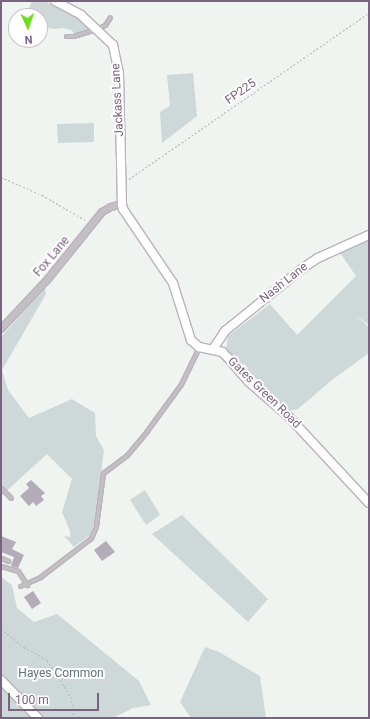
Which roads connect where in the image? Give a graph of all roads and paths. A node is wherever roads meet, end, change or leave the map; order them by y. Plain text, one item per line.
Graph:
1 (55, 1) edge
2 (369, 13) edge
3 (110, 17) dead end
4 (96, 30) junction
5 (66, 36) dead end
6 (1, 177) edge
7 (122, 185) junction
8 (122, 204) junction
9 (93, 224) junction
10 (369, 235) edge
11 (1, 328) edge
12 (199, 347) junction
13 (213, 349) junction
14 (1, 488) edge
15 (11, 498) dead end
16 (369, 503) edge
17 (1, 558) edge
18 (8, 561) dead end
19 (1, 566) edge
20 (27, 584) junction
21 (20, 586) dead end
22 (1, 629) edge
23 (1, 680) edge
24 (38, 718) edge
25 (74, 718) edge

1 - 4 street, Jackass Lane
2 - 7 path, FP225
3 - 4 lane
4 - 5 lane
4 - 7 street, Jackass Lane
6 - 9 path
7 - 8 street, Jackass Lane
8 - 9 street, Fox Lane
8 - 12 street
9 - 11 street, Fox Lane
10 - 13 street, Nash Lane
12 - 13 street, Gates Green Road
12 - 20 lane
13 - 16 street, Gates Green Road
14 - 15 lane
17 - 18 lane
19 - 20 lane
20 - 21 lane
22 - 25 path
23 - 24 street

